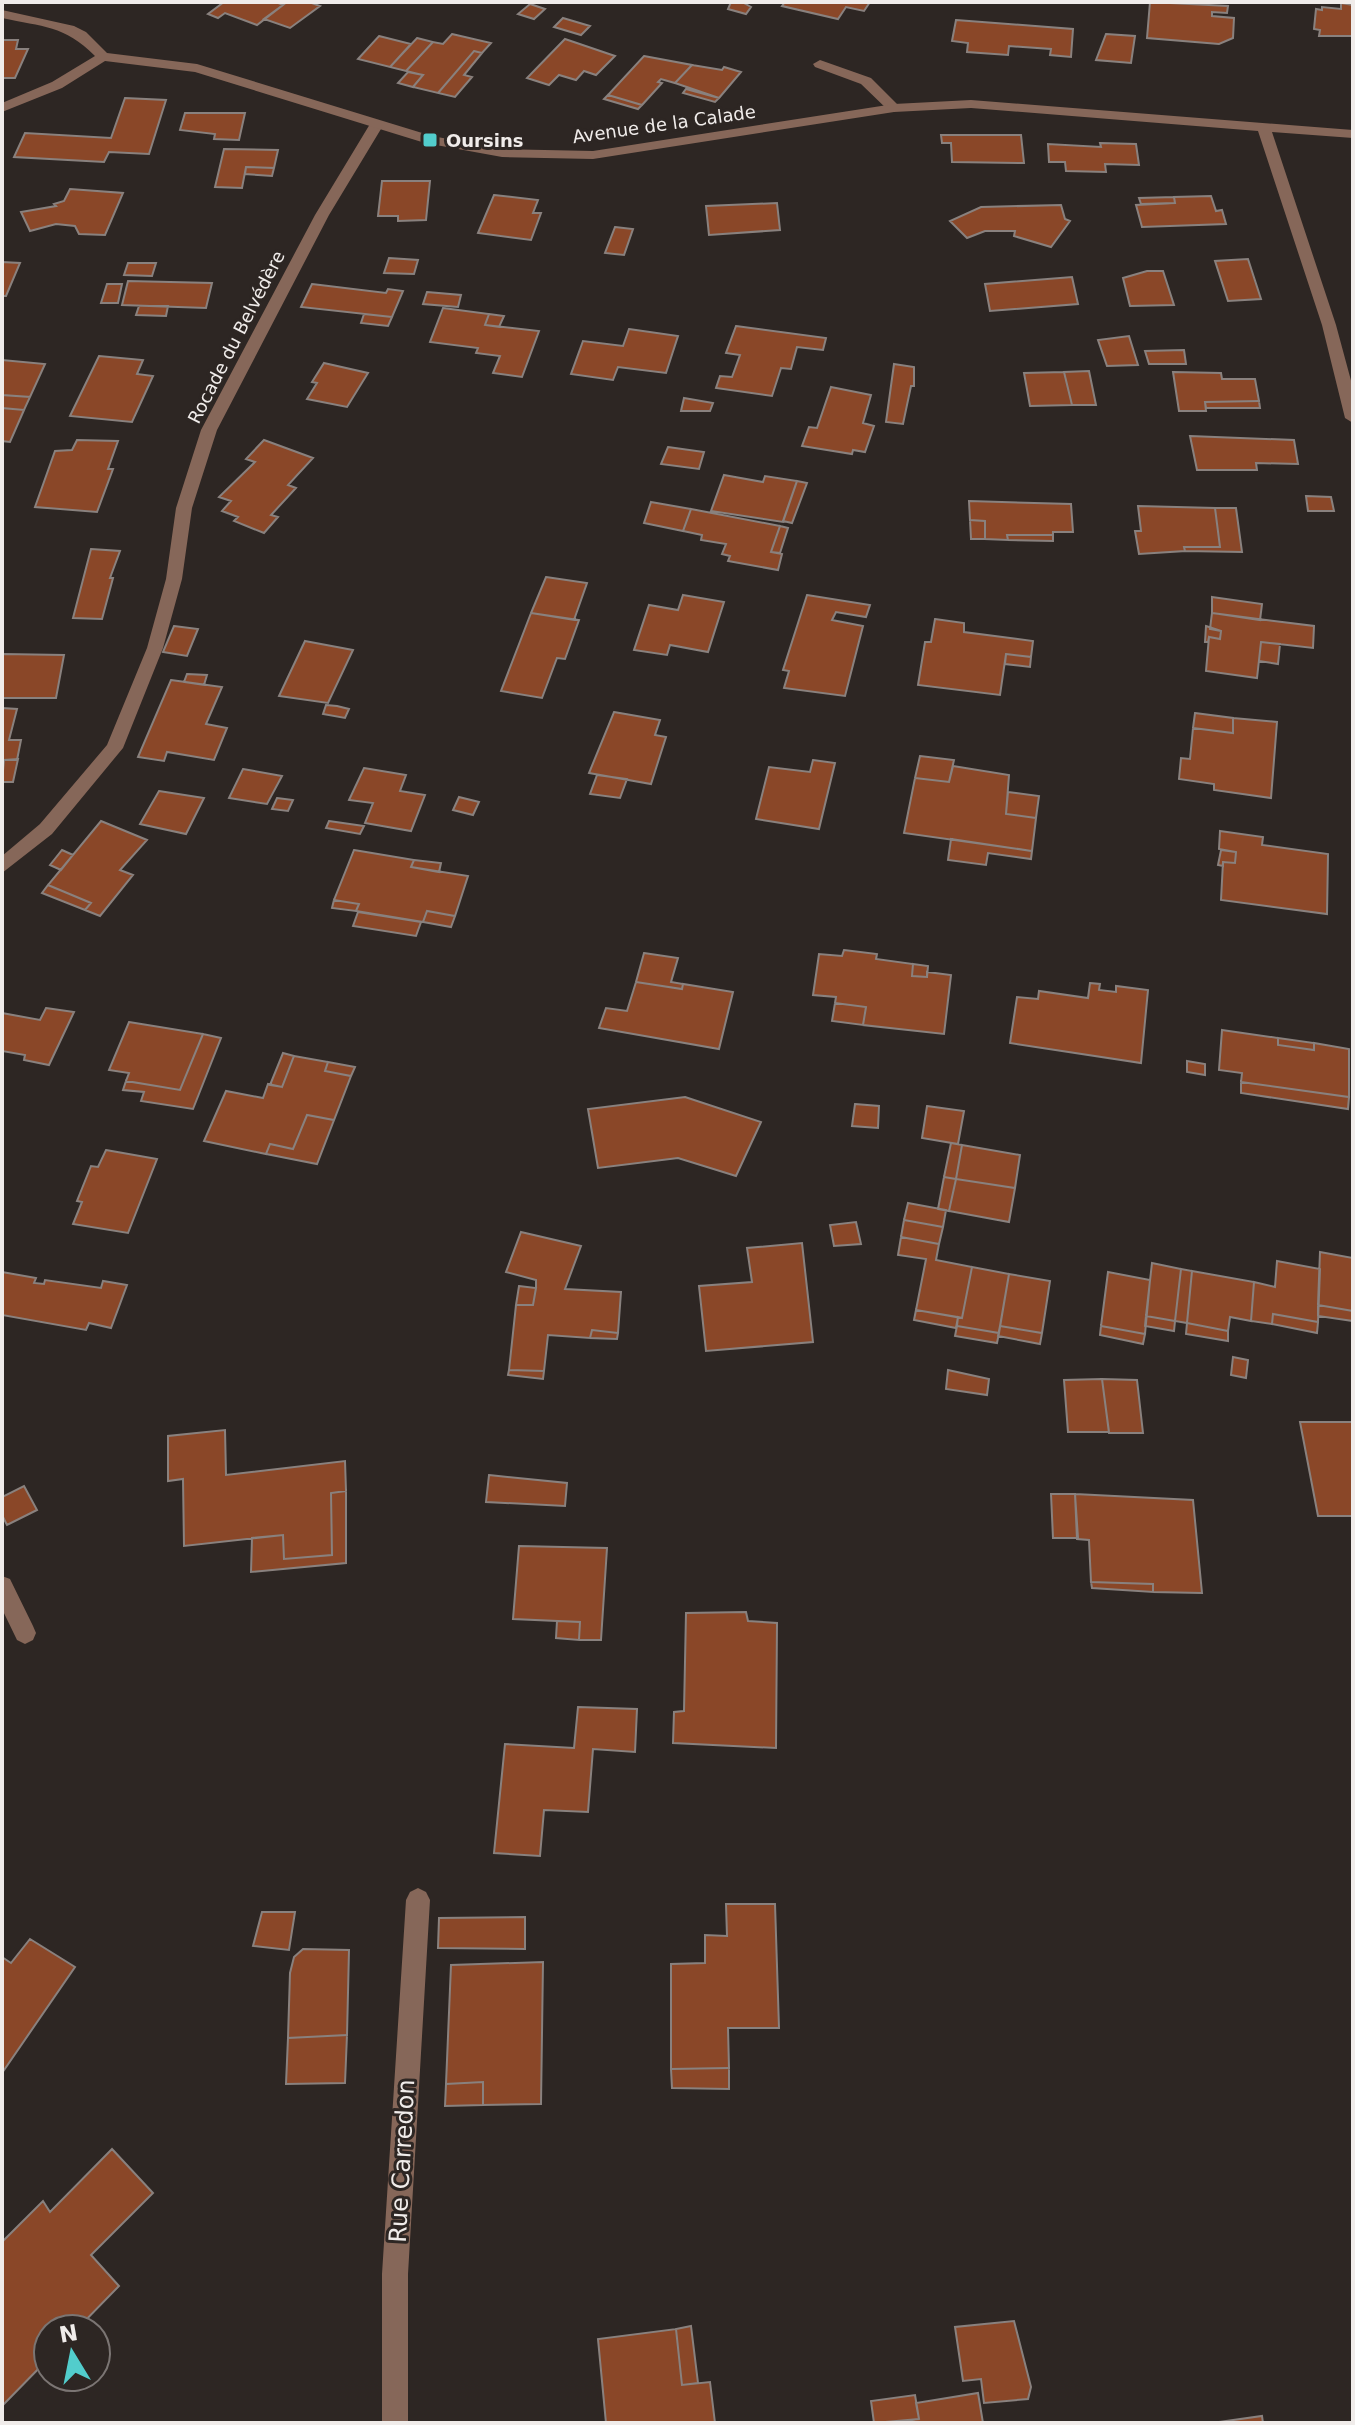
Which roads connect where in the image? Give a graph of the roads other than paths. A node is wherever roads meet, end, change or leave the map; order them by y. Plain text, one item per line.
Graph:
1 (2, 14) edge
2 (103, 57) junction
3 (820, 64) dead end
4 (2, 108) edge
5 (894, 108) junction
6 (377, 124) junction
7 (1265, 127) junction
8 (1353, 134) edge
9 (1353, 418) edge
10 (2, 866) edge
11 (2, 1586) edge
12 (25, 1633) dead end
13 (418, 1900) dead end
14 (395, 2423) edge

1 - 2 street
2 - 4 street
2 - 6 street, Avenue de la Calade
3 - 5 street
5 - 6 street, Avenue de la Calade
5 - 7 street, Avenue de la Calade
6 - 10 street, Rocade du Belvédère
7 - 8 street, Avenue de la Calade
7 - 9 street
11 - 12 street
13 - 14 street, Rue Carredon

